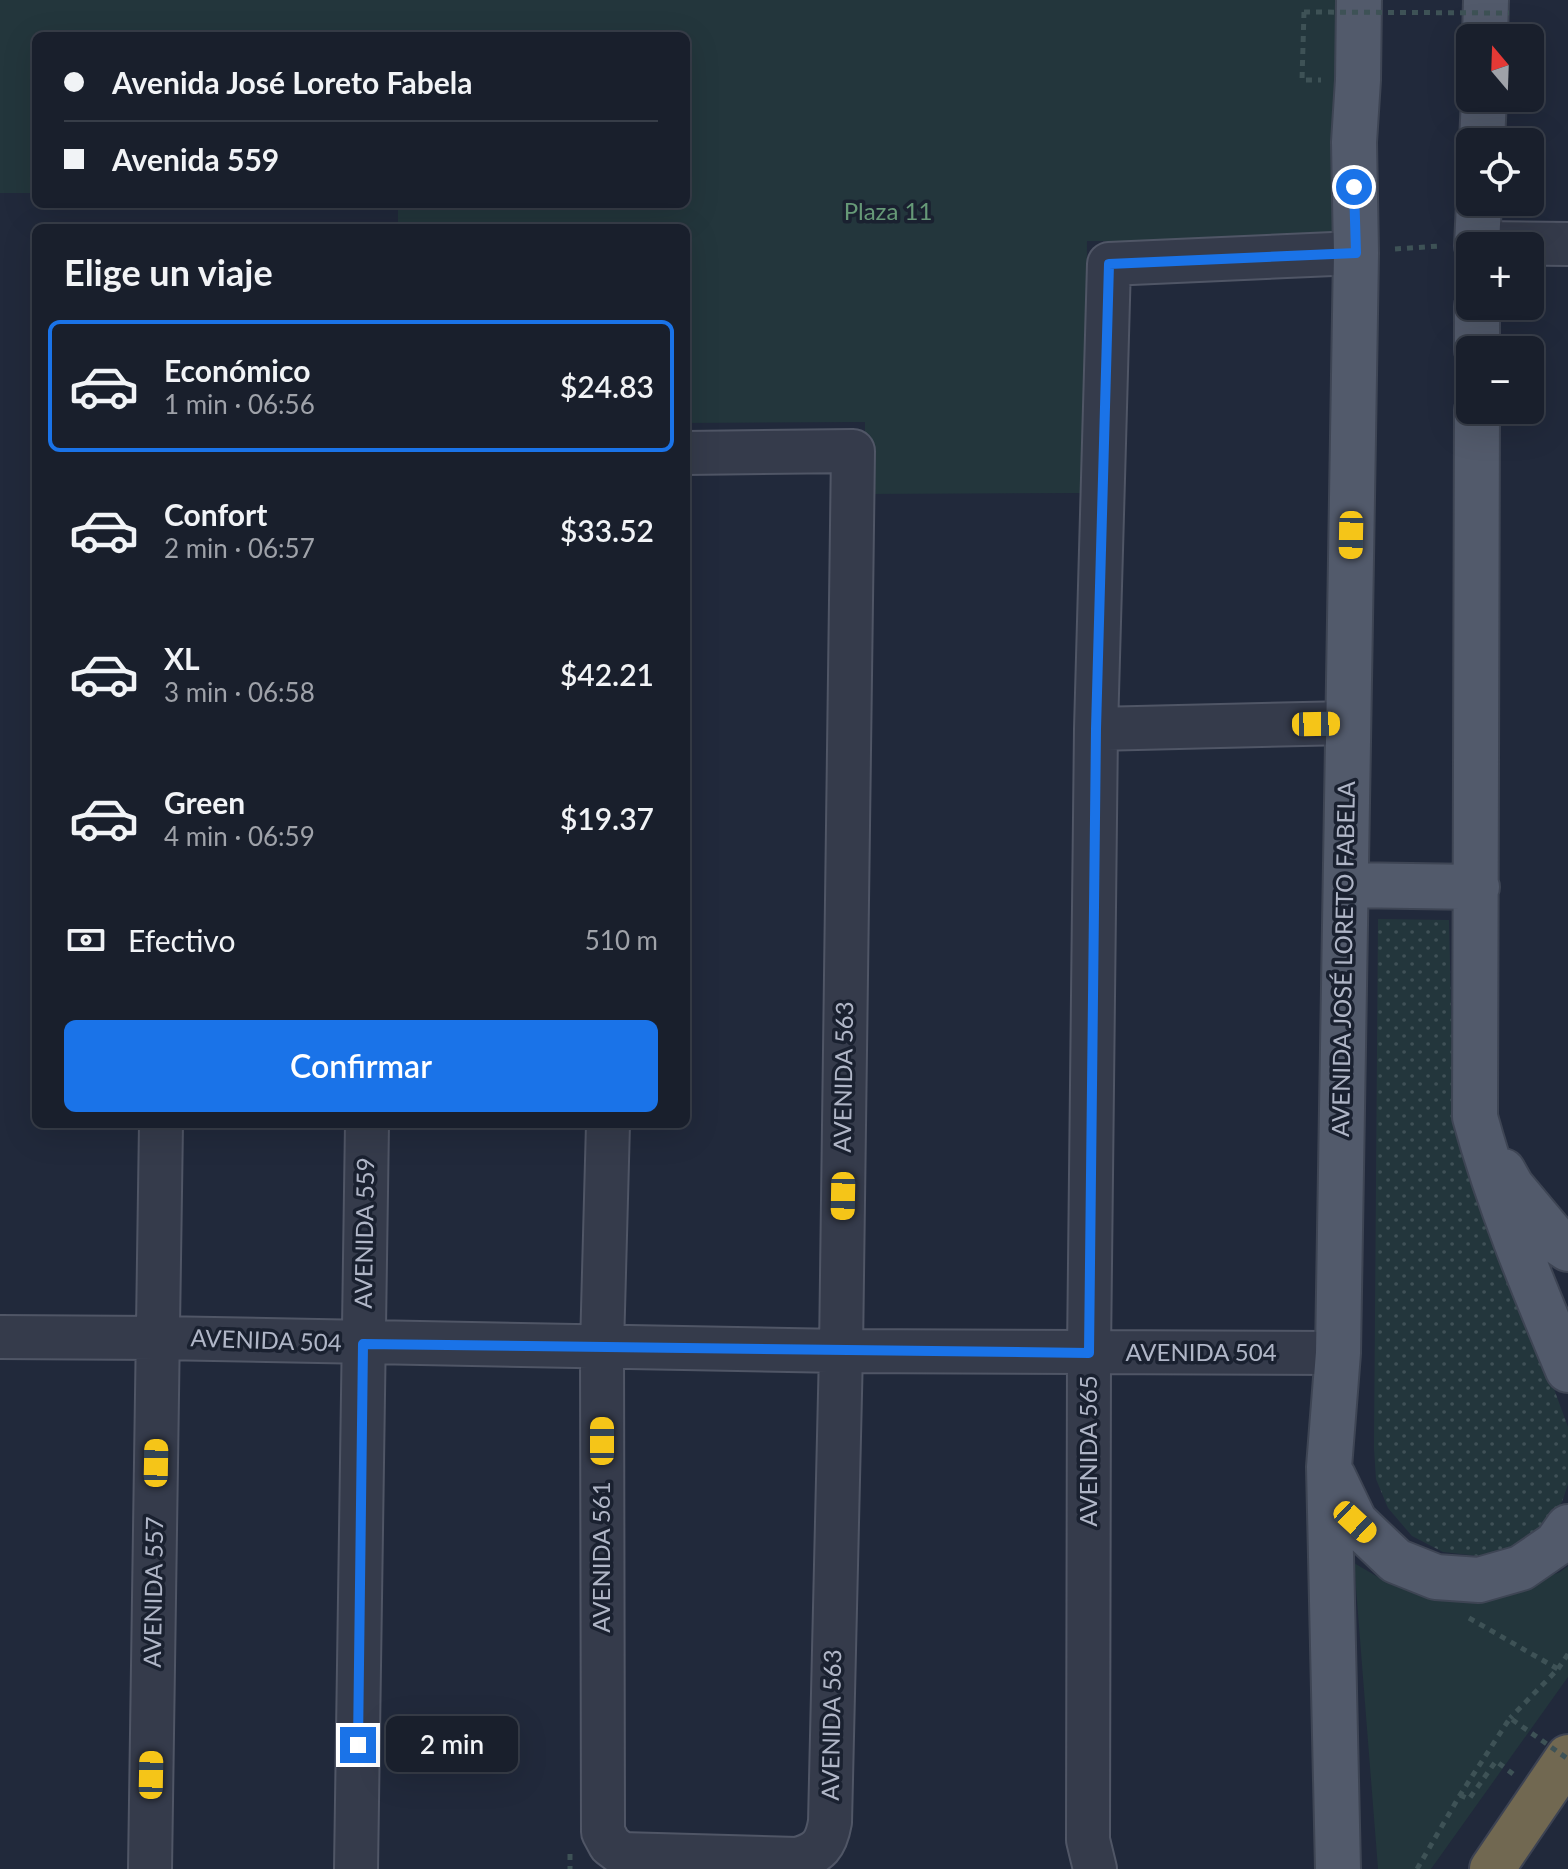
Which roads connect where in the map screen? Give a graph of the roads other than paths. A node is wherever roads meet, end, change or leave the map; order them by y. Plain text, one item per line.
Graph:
1 (1359, 0) edge
2 (1478, 230) edge
3 (1568, 244) edge
4 (1356, 253) junction
5 (1477, 424) edge
6 (690, 453) edge
7 (1348, 723) junction
8 (1096, 729) junction
9 (1346, 885) junction
10 (1477, 887) junction
11 (1475, 1117) junction
12 (161, 1128) edge
13 (367, 1128) edge
14 (608, 1128) edge
15 (1568, 1249) edge
16 (3, 1338) edge
17 (158, 1338) junction
18 (363, 1344) junction
19 (602, 1347) junction
20 (841, 1351) junction
21 (1089, 1353) junction
22 (1338, 1353) junction
23 (1568, 1370) edge
24 (1329, 1467) junction
25 (1568, 1527) edge
26 (1568, 1758) edge
27 (824, 1845) joint
28 (150, 1869) edge
29 (356, 1869) edge
30 (1095, 1869) edge
31 (1338, 1869) edge
32 (1492, 1869) edge

1 - 4 main road, AVENIDA JOSÉ LORETO FABELA
2 - 3 street
4 - 7 main road, AVENIDA JOSÉ LORETO FABELA
4 - 8 street, AVENIDA 565
5 - 10 main road
6 - 20 street, AVENIDA 563
7 - 8 street
7 - 9 main road, AVENIDA JOSÉ LORETO FABELA
8 - 21 street, AVENIDA 565
9 - 10 main road
9 - 22 main road, AVENIDA JOSÉ LORETO FABELA
10 - 11 main road
11 - 15 main road
11 - 23 main road
12 - 17 street, AVENIDA 557
13 - 18 street, AVENIDA 559
14 - 19 street, AVENIDA 561
16 - 17 street, AVENIDA 504
17 - 18 street, AVENIDA 504
17 - 28 street, AVENIDA 557
18 - 19 street, AVENIDA 504
18 - 29 street, AVENIDA 559
19 - 20 street, AVENIDA 504
19 - 27 street, AVENIDA 561
20 - 21 street, AVENIDA 504
20 - 27 street, AVENIDA 563
21 - 22 street, AVENIDA 504
21 - 30 street, AVENIDA 565
22 - 24 main road, AVENIDA JOSÉ LORETO FABELA
24 - 25 main road
24 - 31 main road, AVENIDA JOSÉ LORETO FABELA
26 - 32 highway

